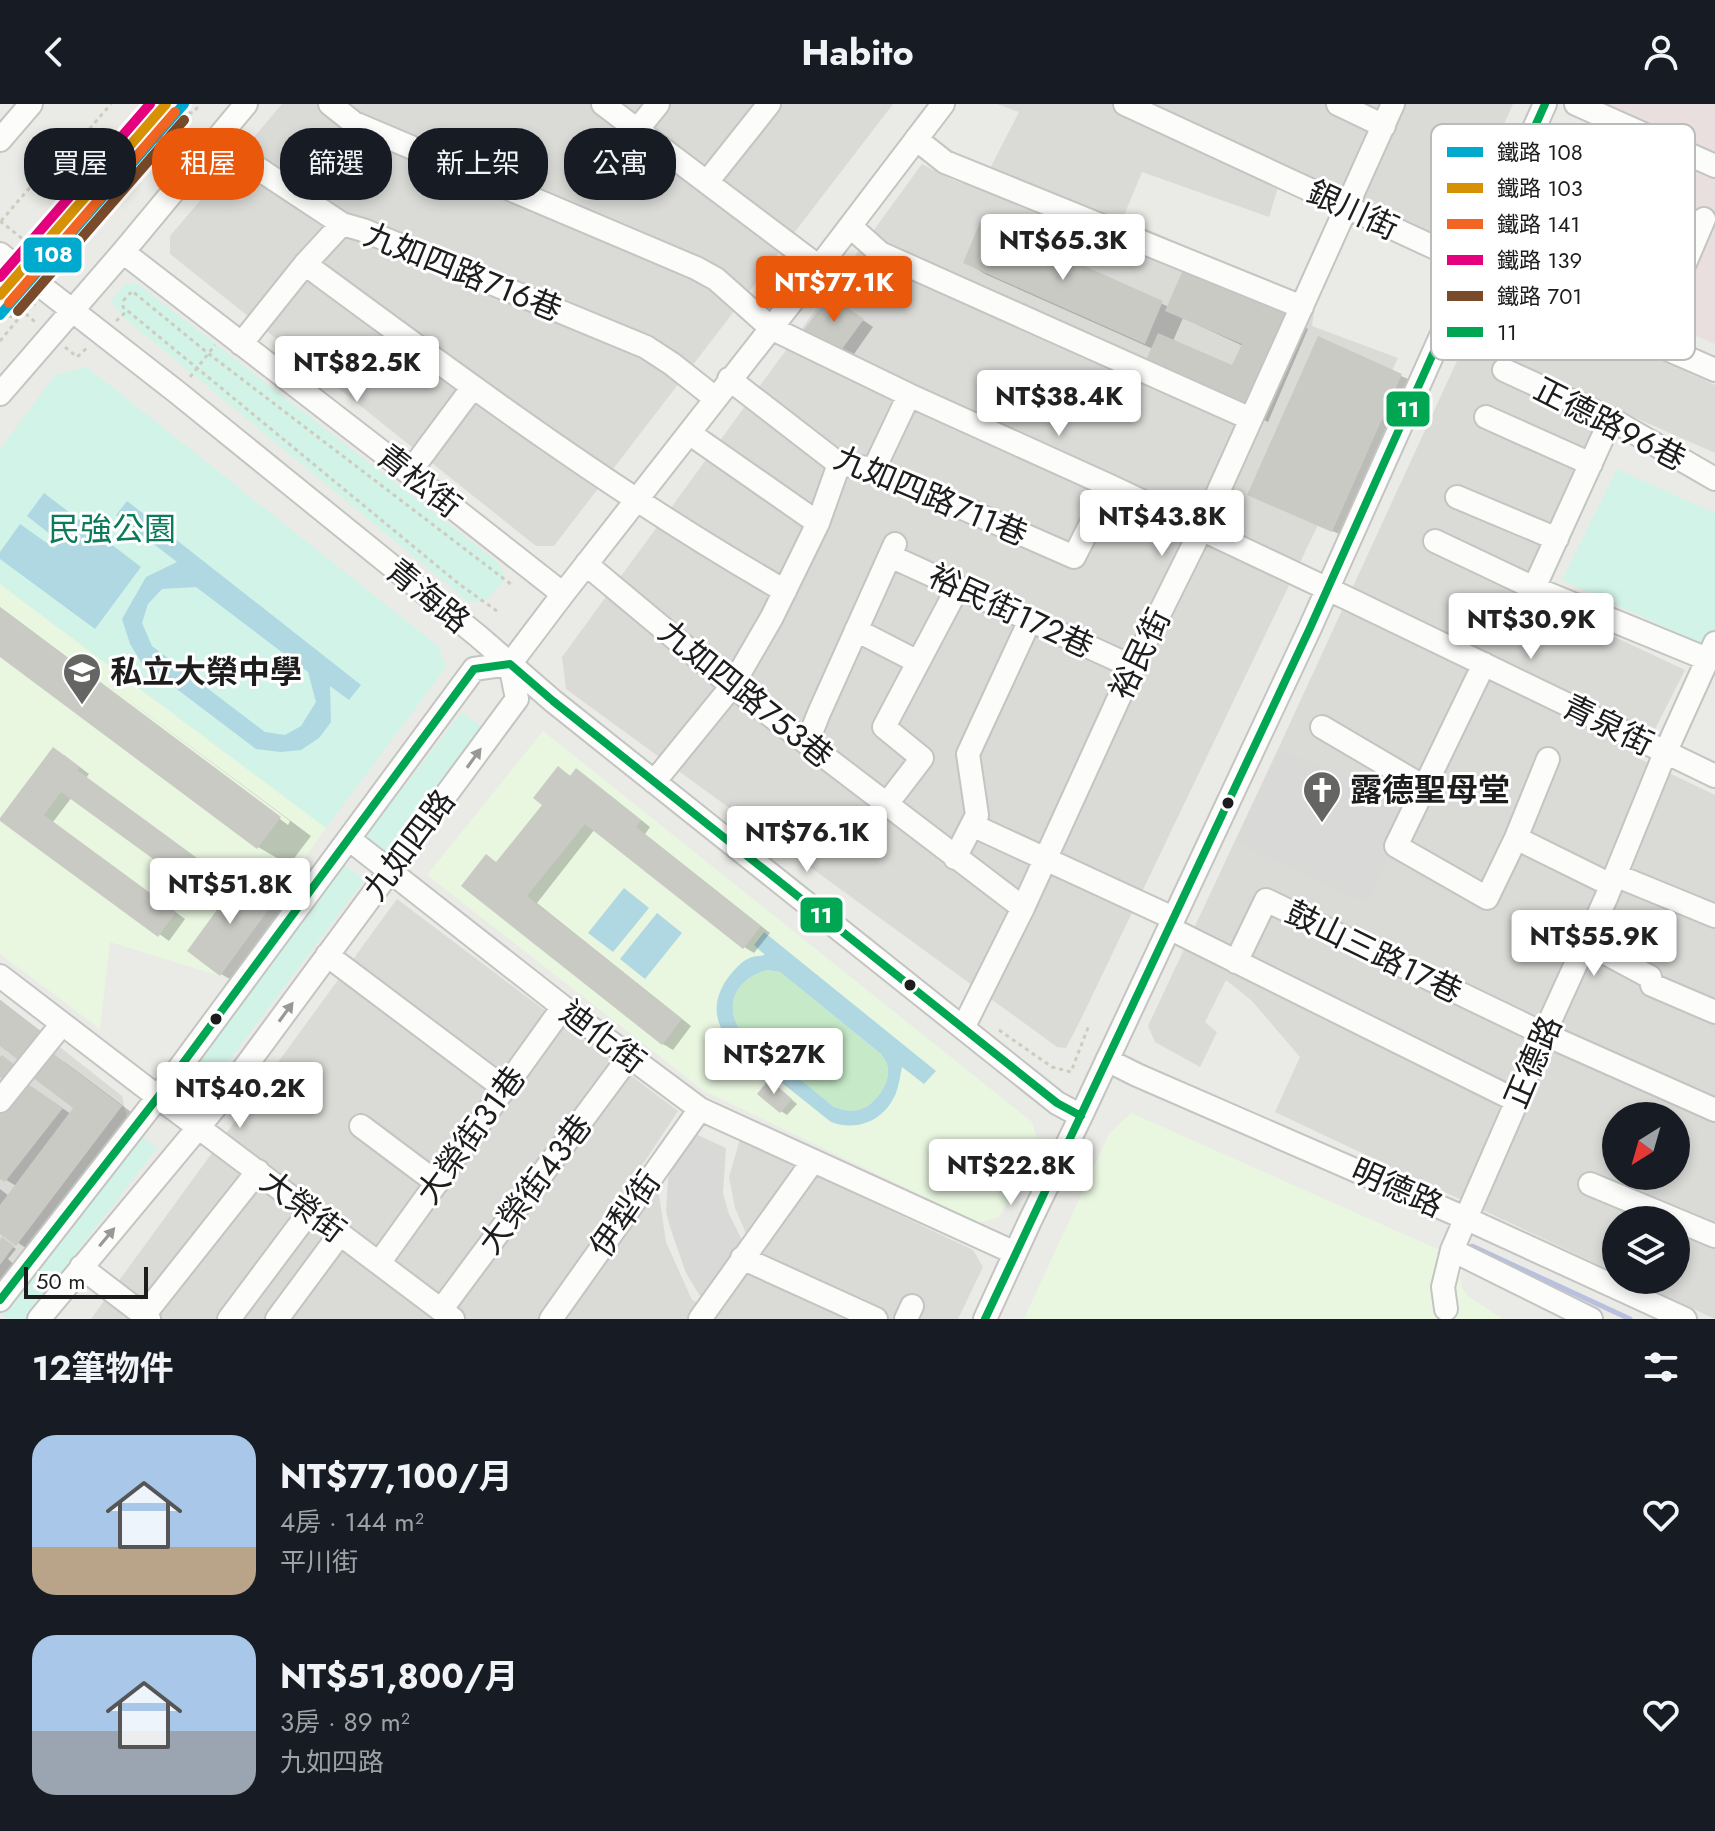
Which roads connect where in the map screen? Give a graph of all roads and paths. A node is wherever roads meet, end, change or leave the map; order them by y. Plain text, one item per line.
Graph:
1 (31, 104) edge
2 (111, 104) edge
3 (200, 104) edge
4 (246, 104) edge
5 (330, 104) edge
6 (603, 104) edge
7 (658, 104) edge
8 (769, 104) edge
9 (943, 104) edge
10 (1125, 104) edge
11 (1338, 104) edge
12 (1393, 104) edge
13 (1545, 104) edge
14 (1576, 104) edge
15 (1536, 124) edge
16 (1621, 124) edge
17 (1384, 126) junction
18 (225, 128) edge
19 (634, 128) edge
20 (639, 128) edge
21 (916, 139) junction
22 (0, 140) edge
23 (1695, 157) edge
24 (676, 159) edge
25 (152, 166) edge
26 (1715, 166) edge
27 (264, 172) edge
28 (707, 182) junction
29 (166, 200) edge
30 (1348, 207) junction
31 (1704, 219) dead end
32 (0, 221) edge
33 (342, 224) junction
34 (850, 226) junction
35 (1695, 240) edge
36 (1431, 246) edge
37 (37, 249) junction
38 (123, 252) junction
39 (0, 254) edge
40 (305, 264) junction
41 (819, 267) junction
42 (1302, 307) junction
43 (72, 310) junction
44 (0, 317) edge
45 (771, 328) junction
46 (234, 338) junction
47 (0, 341) edge
48 (209, 354) junction
49 (1431, 359) edge
50 (1692, 360) edge
51 (197, 369) junction
52 (1504, 370) dead end
53 (1715, 370) edge
54 (729, 379) junction
55 (473, 387) junction
56 (178, 393) junction
57 (0, 394) edge
58 (909, 395) junction
59 (715, 398) junction
60 (1486, 417) dead end
61 (1251, 419) junction
62 (1611, 419) junction
63 (689, 433) junction
64 (839, 464) junction
65 (1591, 464) junction
66 (874, 469) junction
67 (409, 473) junction
68 (1715, 479) edge
69 (1110, 486) junction
70 (1457, 497) dead end
71 (636, 500) junction
72 (818, 523) junction
73 (1201, 530) junction
74 (1557, 539) junction
75 (1435, 541) dead end
76 (586, 564) junction
77 (512, 585) dead end
78 (958, 587) junction
79 (1534, 588) junction
80 (1328, 589) junction
81 (785, 591) junction
82 (563, 594) junction
83 (497, 611) dead end
84 (1030, 620) junction
85 (856, 630) junction
86 (1711, 651) edge
87 (918, 662) junction
88 (510, 664) junction
89 (1484, 664) junction
90 (1133, 667) junction
91 (732, 686) junction
92 (1322, 727) dead end
93 (807, 743) junction
94 (1665, 753) junction
95 (1548, 759) dead end
96 (1715, 776) edge
97 (654, 782) junction
98 (1424, 787) junction
99 (886, 805) junction
100 (972, 825) junction
101 (1516, 838) junction
102 (349, 839) junction
103 (955, 858) junction
104 (1045, 860) junction
105 (390, 871) junction
106 (1613, 880) junction
107 (1023, 908) junction
108 (1715, 916) edge
109 (1171, 923) junction
110 (1585, 942) junction
111 (327, 955) junction
112 (1236, 962) junction
113 (0, 976) edge
114 (563, 1007) junction
115 (1715, 1012) edge
116 (62, 1024) junction
117 (1089, 1025) dead end
118 (995, 1027) dead end
119 (963, 1028) junction
120 (1544, 1034) junction
121 (629, 1057) junction
122 (1107, 1060) junction
123 (505, 1089) junction
124 (158, 1097) junction
125 (0, 1101) edge
126 (1517, 1101) junction
127 (700, 1109) junction
128 (1715, 1110) edge
129 (1081, 1116) junction
130 (361, 1126) dead end
131 (199, 1128) junction
132 (813, 1161) junction
133 (258, 1171) junction
134 (437, 1183) junction
135 (1590, 1184) dead end
136 (310, 1211) junction
137 (1465, 1218) junction
138 (340, 1234) junction
139 (1715, 1236) edge
140 (1452, 1250) junction
141 (1015, 1253) junction
142 (742, 1258) junction
143 (379, 1263) junction
144 (81, 1267) junction
145 (0, 1300) edge
146 (1446, 1309) dead end
147 (439, 1314) edge
148 (147, 1317) edge
149 (39, 1319) edge
150 (229, 1319) edge
151 (277, 1319) edge
152 (551, 1319) edge
153 (700, 1319) edge
154 (876, 1319) edge
155 (985, 1319) edge
156 (1591, 1319) edge
157 (1685, 1319) edge

1 - 22 street
2 - 32 path
3 - 37 path
4 - 18 street
5 - 45 street, 青泉街
6 - 19 street
7 - 20 street
8 - 28 street
9 - 21 street
10 - 30 street, 銀川街
11 - 17 street
12 - 17 street, 裕民街
13 - 15 street
14 - 16 street
17 - 30 street, 裕民街
21 - 34 street
21 - 42 street
23 - 26 street
24 - 28 street
25 - 37 path
27 - 33 street, 九如四路716巷
28 - 41 street
29 - 38 street
30 - 36 street, 銀川街
30 - 42 street, 裕民街
31 - 35 street
32 - 37 path
33 - 40 street
33 - 59 street, 九如四路716巷
34 - 41 street
34 - 61 street
38 - 43 street
38 - 46 street, 青松街
39 - 43 street, 青海路
40 - 46 street
40 - 55 street
41 - 45 street
42 - 61 street, 裕民街
43 - 56 street, 青海路
43 - 57 street
44 - 47 path
45 - 54 street
45 - 58 street, 青泉街
46 - 48 path
46 - 67 street, 青松街
48 - 51 path
48 - 51 path
48 - 77 path
49 - 80 street
50 - 53 street, 銀川街
51 - 56 path
51 - 83 path
52 - 62 street, 正德路96巷
54 - 59 street
54 - 64 street, 九如四路711巷
55 - 67 street
55 - 71 street
56 - 88 street, 青海路
58 - 66 street
58 - 69 street, 青泉街
59 - 63 street
60 - 65 street
61 - 73 street, 裕民街
62 - 65 street
62 - 68 street, 正德路96巷
63 - 71 street
63 - 72 street
64 - 66 street, 九如四路711巷
64 - 72 street
65 - 74 street
66 - 69 street, 九如四路711巷
67 - 82 street, 青松街
69 - 73 street, 青泉街
70 - 74 street
71 - 76 street
71 - 81 street
72 - 81 street
73 - 80 street, 青泉街
73 - 90 street, 裕民街
74 - 79 street
75 - 79 street
76 - 82 street
76 - 91 street, 九如四路753巷
78 - 84 street, 裕民街172巷
78 - 85 street, 裕民街172巷
78 - 87 street
79 - 86 street
80 - 89 street, 青泉街
80 - 109 street
81 - 91 street
82 - 88 street
84 - 90 street, 裕民街172巷
84 - 100 street
85 - 87 street
85 - 93 street
86 - 94 street, 正德路
87 - 99 street
88 - 97 street, 青海路
88 - 102 street, 九如四路
105 -> 88 street, 九如四路
89 - 94 street, 青泉街
89 - 98 street
90 - 104 street, 裕民街
91 - 93 street, 九如四路753巷
91 - 97 street
92 - 98 street
93 - 99 street, 九如四路753巷
94 - 96 street, 青泉街
94 - 106 street, 正德路
95 - 101 street
97 - 119 street, 青海路
98 - 101 street
99 - 103 street, 九如四路753巷
100 - 103 street
100 - 104 street
101 - 106 street
102 - 105 street, 迪化街
102 - 124 street, 九如四路
103 - 107 street, 九如四路753巷
104 - 107 street, 裕民街
104 - 109 street
105 - 111 street, 九如四路
105 - 114 street, 迪化街
106 - 108 street
106 - 110 street, 正德路
107 - 119 street, 裕民街
109 - 112 street
109 - 122 street
110 - 115 street
110 - 120 street, 正德路
111 - 123 street
131 -> 111 street, 九如四路
112 - 120 street, 鼓山三路17巷
112 - 126 street
113 - 116 street, 大榮街
114 - 121 street, 迪化街
114 - 123 street, 大榮街31巷
116 - 124 street, 大榮街
116 - 125 street
117 - 118 path
119 - 129 street, 青海路
120 - 126 street, 正德路
120 - 128 street
121 - 127 street, 迪化街
121 - 147 street, 大榮街43巷
122 - 129 street
122 - 137 street, 明德路
123 - 134 street, 大榮街31巷
124 - 131 street, 大榮街
124 - 145 street, 九如四路
126 - 137 street, 正德路
127 - 132 street, 迪化街
127 - 152 street, 伊犁街
129 - 141 street
130 - 134 street
131 - 133 street, 大榮街
144 -> 131 street, 九如四路
132 - 141 street, 迪化街
132 - 142 street
133 - 136 street, 大榮街
133 - 148 street
134 - 143 street, 大榮街31巷
135 - 139 street
136 - 138 street, 大榮街
136 - 150 street
137 - 140 street, 正德路
137 - 157 street, 明德路
138 - 143 street, 大榮街
138 - 151 street
140 - 146 street, 正德路
140 - 156 street
141 - 155 street
142 - 153 street
142 - 154 street
143 - 147 street, 大榮街
144 - 148 street
144 - 149 street, 九如四路

